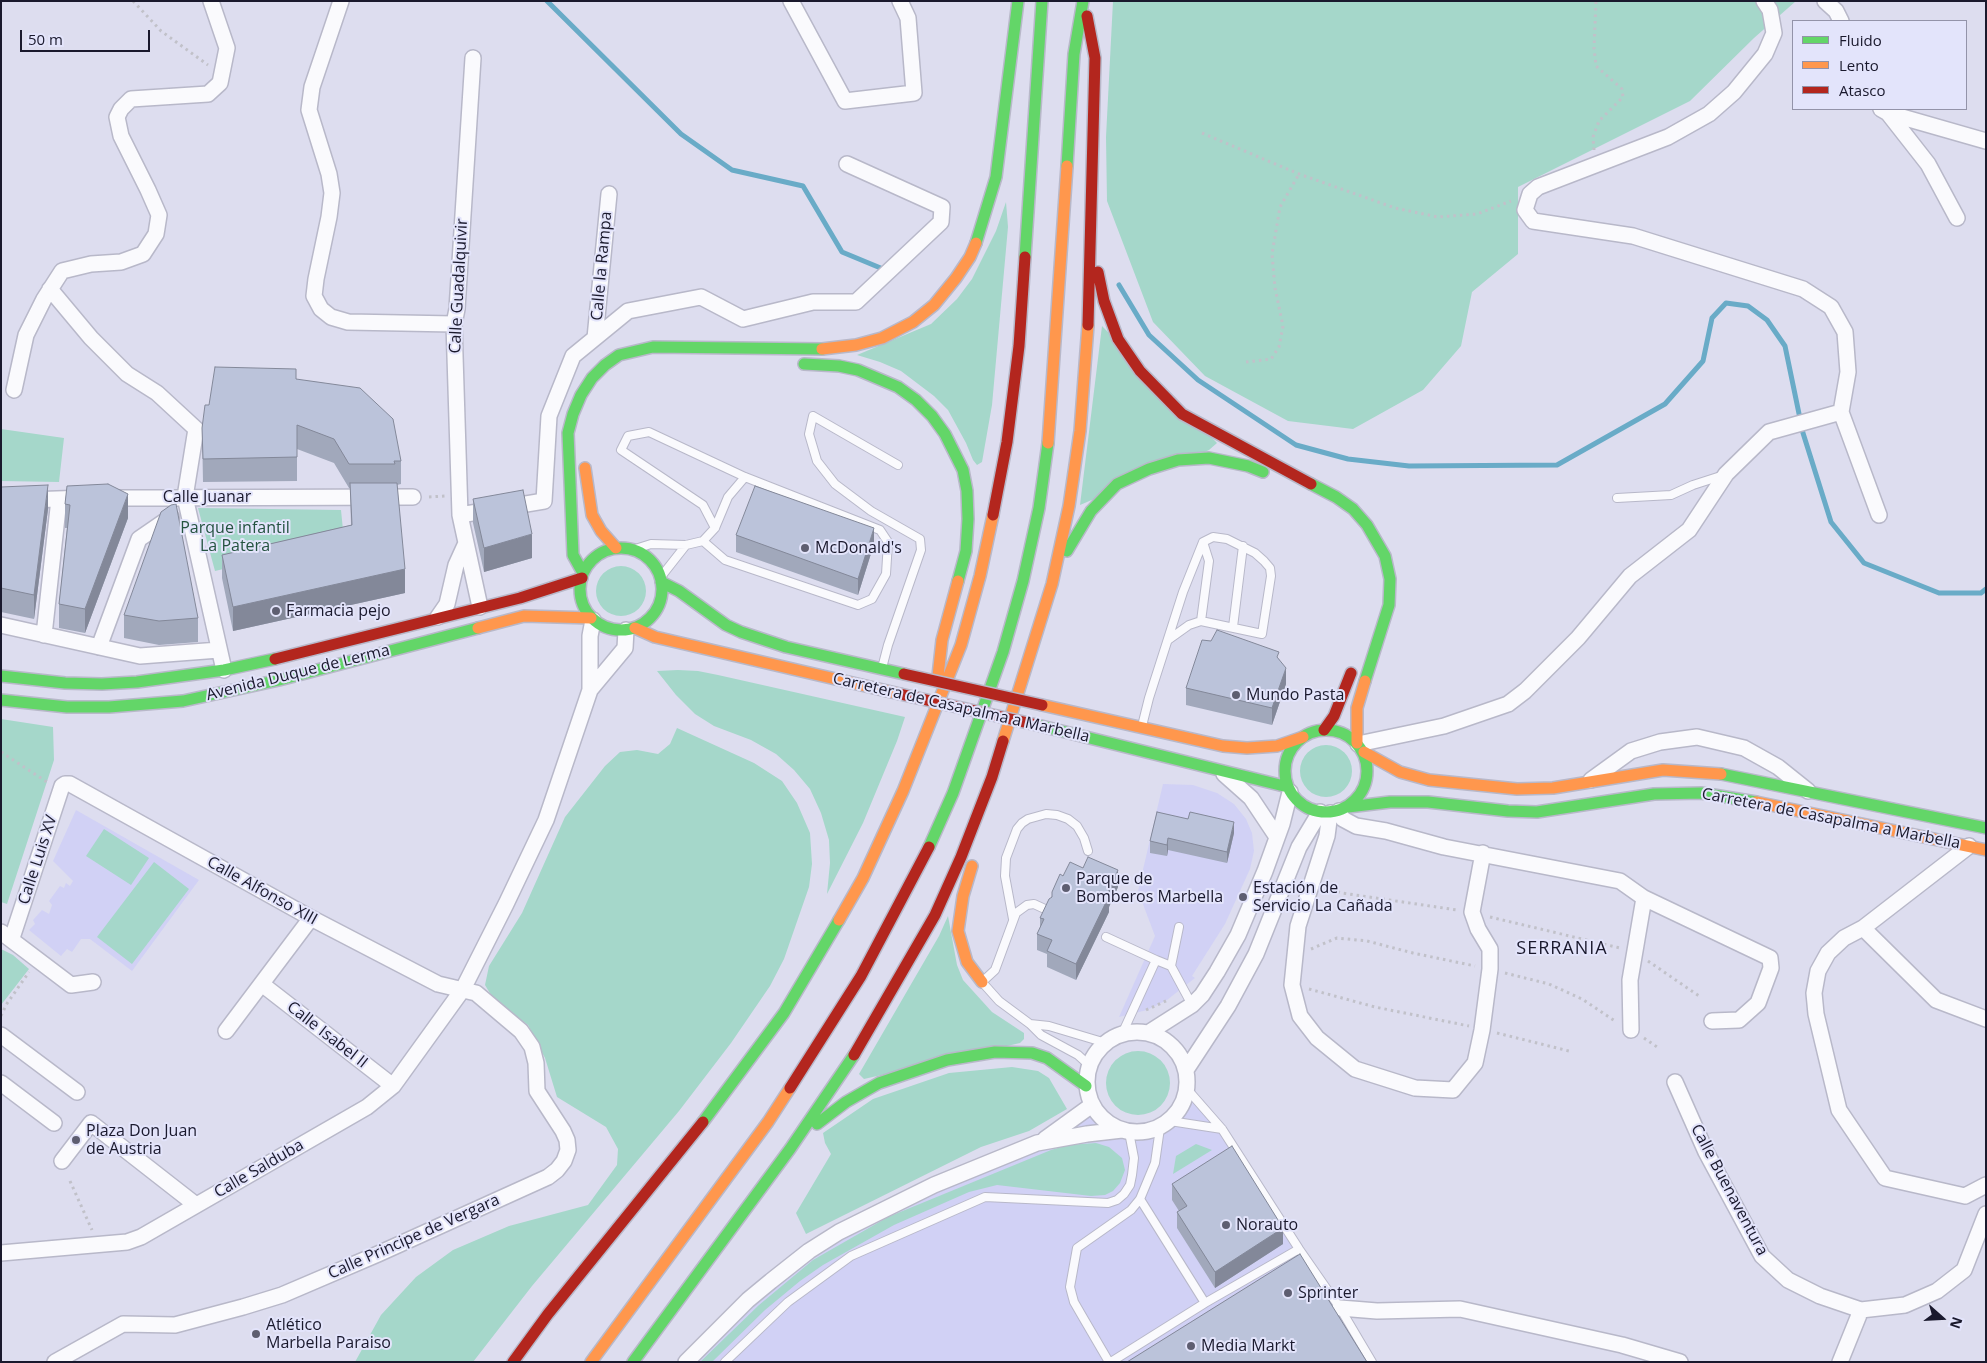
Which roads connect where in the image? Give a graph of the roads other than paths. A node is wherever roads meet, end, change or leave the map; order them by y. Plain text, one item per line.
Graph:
1 (211, 1) edge
2 (341, 1) edge
3 (791, 1) edge
4 (900, 1) edge
5 (1018, 1) edge
6 (1042, 1) edge
7 (1084, 1) edge
8 (1764, 1) edge
9 (1826, 1) edge
10 (1840, 20) edge
11 (473, 58) dead end
12 (1885, 111) edge
13 (1986, 141) edge
14 (847, 164) dead end
15 (609, 194) dead end
16 (1957, 218) dead end
17 (1090, 237) junction
18 (50, 289) junction
19 (454, 324) junction
20 (595, 338) junction
21 (793, 364) dead end
22 (14, 390) dead end
23 (1841, 412) junction
24 (584, 453) dead end
25 (898, 465) dead end
26 (1726, 474) junction
27 (745, 477) junction
28 (413, 497) road end
29 (1617, 498) dead end
30 (59, 499) junction
31 (1, 501) edge
32 (186, 502) junction
33 (1336, 512) dead end
34 (460, 514) junction
35 (1879, 515) dead end
36 (715, 528) junction
37 (703, 541) junction
38 (1203, 542) junction
39 (466, 543) junction
40 (686, 545) junction
41 (1243, 546) junction
42 (616, 548) junction
43 (632, 550) junction
44 (582, 576) junction
45 (661, 580) junction
46 (1052, 584) junction
47 (480, 607) junction
48 (438, 618) junction
49 (592, 619) junction
50 (1201, 621) junction
51 (1, 625) edge
52 (1233, 627) junction
53 (630, 629) junction
54 (44, 635) junction
55 (1168, 640) junction
56 (99, 647) junction
57 (219, 650) junction
58 (1355, 663) dead end
59 (882, 668) junction
60 (224, 670) junction
61 (1, 676) edge
62 (590, 690) junction
63 (1, 700) edge
64 (934, 713) junction
65 (1141, 728) junction
66 (1324, 730) junction
67 (1303, 737) junction
68 (1359, 746) junction
69 (1218, 769) junction
70 (992, 777) junction
71 (1589, 782) junction
72 (65, 784) joint
73 (1289, 789) junction
74 (1809, 792) junction
75 (1334, 811) junction
76 (1986, 828) edge
77 (982, 836) dead end
78 (1278, 837) junction
79 (1969, 846) junction
80 (1986, 850) edge
81 (1088, 852) dead end
82 (976, 853) dead end
83 (1483, 854) junction
84 (1644, 898) junction
85 (1047, 910) edge
86 (311, 918) junction
87 (1013, 919) junction
88 (1179, 927) dead end
89 (1863, 928) junction
90 (7, 935) edge
91 (1106, 937) dead end
92 (1156, 960) junction
93 (1170, 966) junction
94 (93, 982) dead end
95 (982, 982) junction
96 (262, 985) junction
97 (462, 989) junction
98 (1192, 1005) junction
99 (1986, 1019) edge
100 (1712, 1021) dead end
101 (1030, 1024) junction
102 (1631, 1030) dead end
103 (226, 1031) dead end
104 (1148, 1033) junction
105 (1122, 1034) junction
106 (1, 1035) edge
107 (1106, 1043) junction
108 (1090, 1066) junction
109 (1186, 1070) junction
110 (1675, 1082) dead end
111 (1, 1083) edge
112 (393, 1086) junction
113 (1086, 1086) junction
114 (1187, 1089) junction
115 (77, 1092) dead end
116 (1092, 1105) junction
117 (54, 1122) dead end
118 (1165, 1124) junction
119 (1222, 1128) junction
120 (1125, 1131) junction
121 (1037, 1143) junction
122 (790, 1149) junction
123 (62, 1161) dead end
124 (1986, 1185) edge
125 (1140, 1199) junction
126 (196, 1205) junction
127 (1986, 1214) edge
128 (1299, 1249) junction
129 (1, 1253) edge
130 (1205, 1303) junction
131 (1340, 1308) junction
132 (1861, 1310) junction
133 (55, 1362) edge
134 (514, 1362) edge
135 (591, 1362) edge
136 (633, 1362) edge
137 (686, 1362) edge
138 (724, 1362) edge
139 (1110, 1362) edge
140 (1372, 1362) edge
141 (1680, 1362) edge
142 (1840, 1362) edge

1 - 18 street
2 - 19 street
3 - 4 street
5 - 44 main road
6 - 64 main road
7 - 17 main road
7 - 135 main road
8 - 23 street
9 - 10 street
11 - 19 street, Calle Guadalquivir
12 - 13 street
12 - 16 street
14 - 20 street
15 - 20 street, Calle la Rampa
17 - 46 main road
17 - 68 main road
18 - 22 street
18 - 32 street
19 - 34 street, Calle Guadalquivir
20 - 34 street
21 - 64 main road
23 - 26 street
23 - 35 street
24 - 42 main road
25 - 59 lane
26 - 29 lane
26 - 68 street
27 - 36 lane
27 - 36 lane
27 - 37 lane
28 - 32 street, Calle Juanar
30 - 31 street, Calle Juanar
30 - 32 street, Calle Juanar
30 - 54 street
32 - 56 street
32 - 57 street
33 - 46 main road
34 - 39 street, Calle Guadalquivir
36 - 37 lane
37 - 40 lane
38 - 41 lane
38 - 50 lane
38 - 55 lane
39 - 47 street, Calle Guadalquivir
39 - 48 street
40 - 43 lane
40 - 45 lane
41 - 52 lane
41 - 52 lane
42 - 43 main road
42 - 44 main road
43 - 45 main road
44 - 47 main road, Avenida Duque de Lerma
44 - 49 main road
45 - 53 main road
45 - 59 main road, Carretera de Casapalma a Marbella
46 - 70 main road
47 - 48 main road, Avenida Duque de Lerma
48 - 60 main road, Avenida Duque de Lerma
49 - 53 main road
49 - 62 street
49 - 63 main road, Avenida Duque de Lerma
50 - 52 lane
50 - 55 lane
51 - 54 street
53 - 62 street
53 - 69 main road, Carretera de Casapalma a Marbella, bridge
54 - 56 street
55 - 65 lane
56 - 57 street
57 - 60 street
58 - 66 main road
59 - 65 main road, Carretera de Casapalma a Marbella, bridge
60 - 61 main road, Avenida Duque de Lerma
62 - 97 street, Calle Salduba
64 - 134 main road
65 - 67 main road, Carretera de Casapalma a Marbella
66 - 67 main road
66 - 68 main road
67 - 73 main road
68 - 71 main road, Carretera de Casapalma a Marbella
68 - 75 main road
69 - 73 main road, Carretera de Casapalma a Marbella
69 - 78 street
70 - 77 main road
70 - 122 main road
71 - 74 main road, Carretera de Casapalma a Marbella
71 - 74 street
72 - 86 street, Calle Alfonso XIII
72 - 90 street, Calle Luis XV
73 - 75 main road
73 - 78 street
74 - 76 main road, Carretera de Casapalma a Marbella
75 - 79 main road, Carretera de Casapalma a Marbella
75 - 83 street
75 - 83 street
75 - 109 street
78 - 98 street
79 - 80 main road, Carretera de Casapalma a Marbella
79 - 89 street
81 - 87 lane
82 - 95 main road
83 - 84 street
84 - 100 street
84 - 102 street
85 - 87 lane
86 - 96 street
86 - 97 street, Calle Alfonso XIII
87 - 95 lane
88 - 93 lane
89 - 99 street
89 - 124 street
90 - 94 street
91 - 92 lane
92 - 93 lane
92 - 105 lane
93 - 98 lane
95 - 101 lane
96 - 103 street
96 - 112 street, Calle Isabel II
97 - 112 street, Calle Salduba
97 - 133 street, Calle Principe de Vergara
98 - 104 street
101 - 107 lane
101 - 108 lane
104 - 105 street
104 - 109 street
105 - 107 street
106 - 115 street
107 - 108 street
108 - 113 street
109 - 114 street
110 - 132 street, Calle Buenaventura
111 - 117 street
112 - 126 street, Calle Salduba
113 - 116 street
113 - 122 main road
114 - 118 street
114 - 119 lane
116 - 120 street
116 - 121 street
118 - 119 lane
118 - 120 street
118 - 125 lane
119 - 128 lane
120 - 121 street
120 - 138 lane
121 - 137 street
122 - 136 main road
123 - 126 street
125 - 130 lane
125 - 139 lane
126 - 129 street, Calle Salduba
127 - 132 street, Calle Buenaventura
128 - 130 lane
128 - 131 lane
130 - 139 lane
131 - 140 lane
131 - 141 street
132 - 142 street

